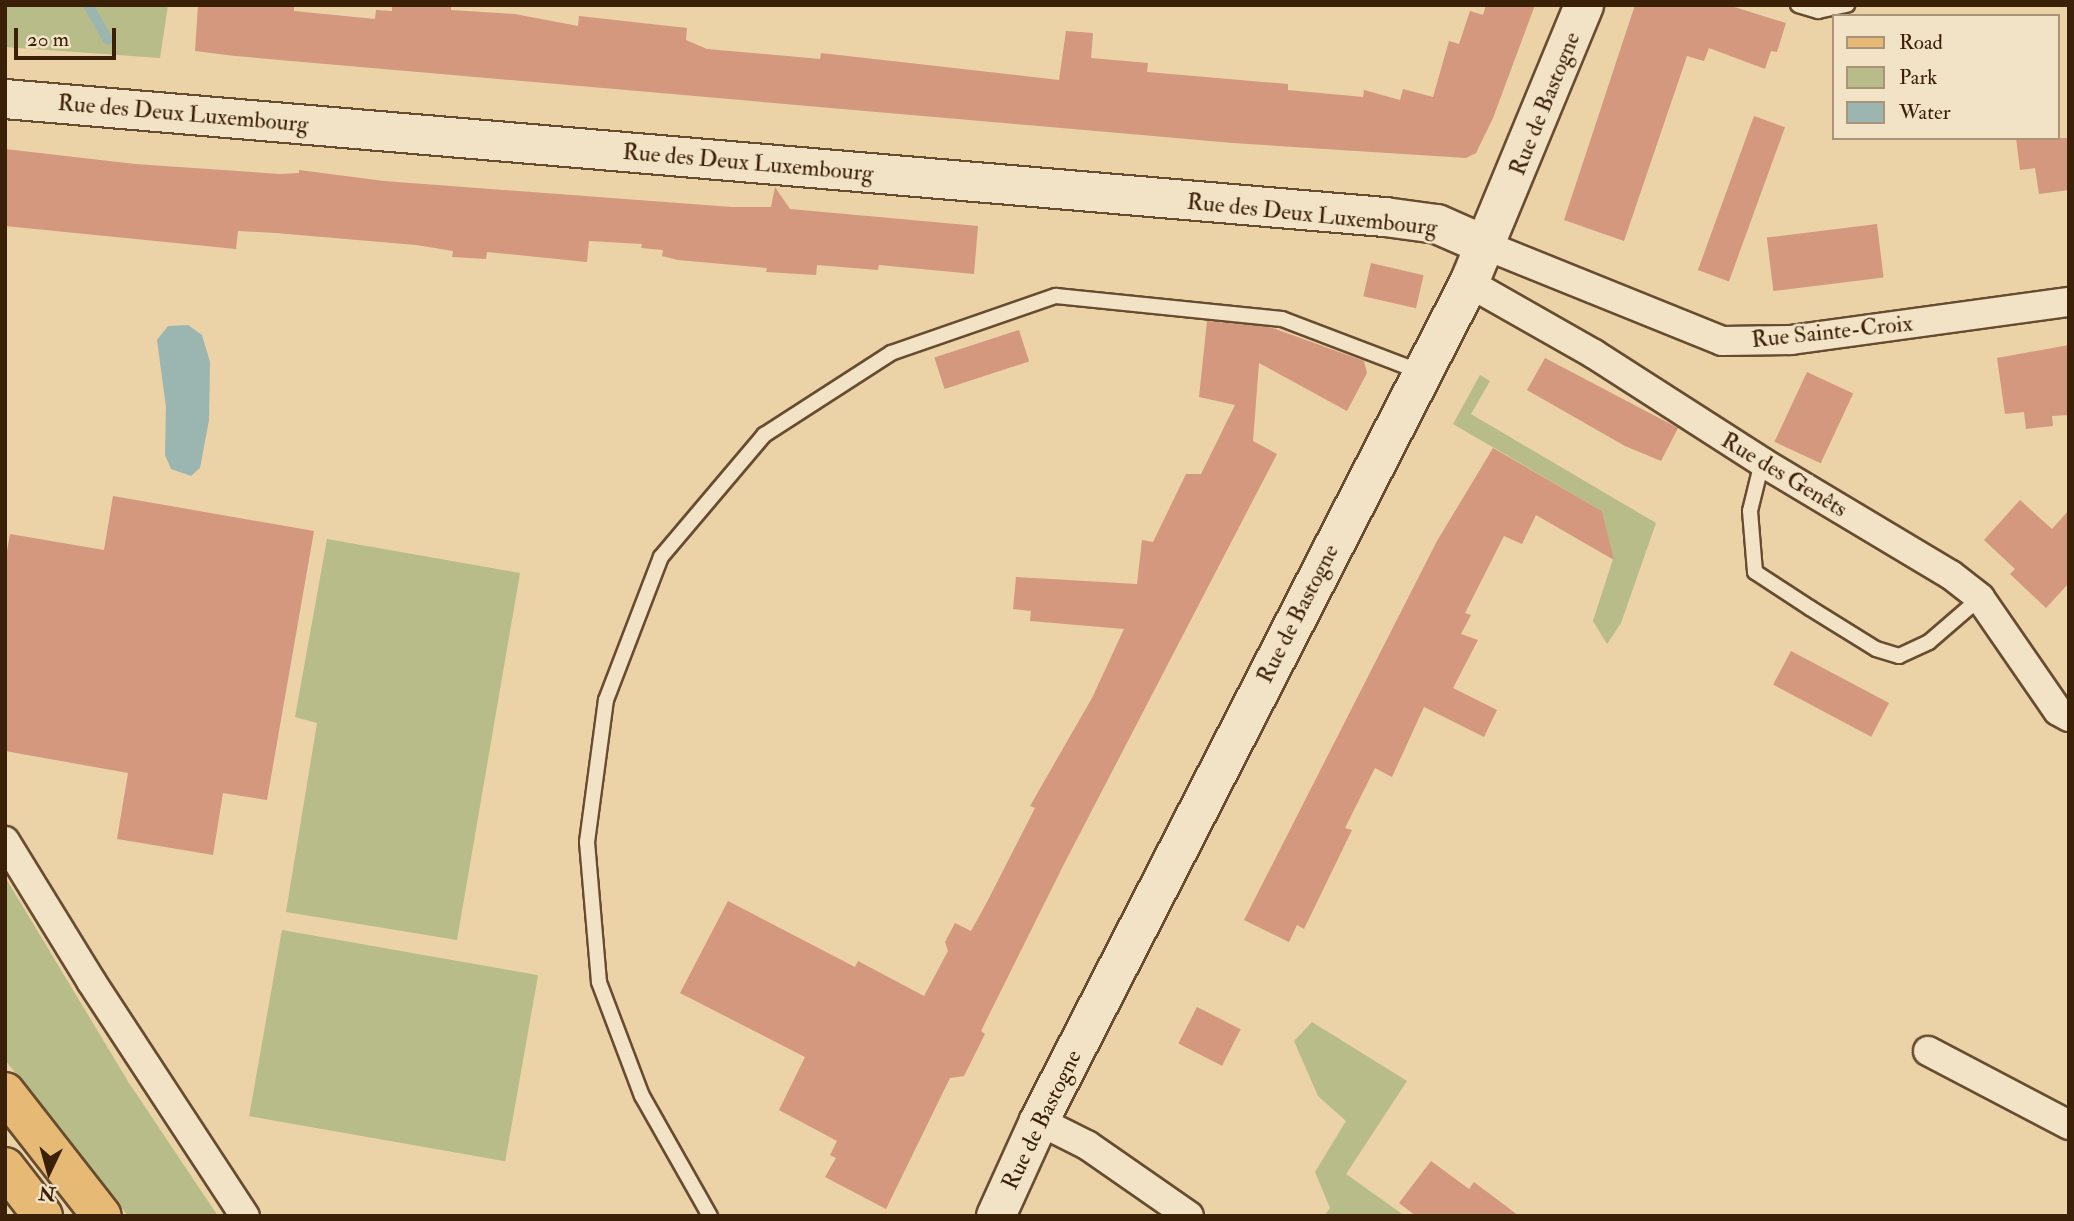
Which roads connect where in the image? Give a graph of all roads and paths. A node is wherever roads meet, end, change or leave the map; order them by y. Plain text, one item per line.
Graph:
1 (1584, 5) edge
2 (1798, 5) edge
3 (1847, 5) edge
4 (5, 99) edge
5 (1487, 246) junction
6 (1469, 283) junction
7 (2069, 302) edge
8 (1422, 373) junction
9 (1762, 463) junction
10 (1980, 598) junction
11 (2064, 714) edge
12 (5, 841) edge
13 (1927, 1051) dead end
14 (5, 1092) edge
15 (1039, 1121) junction
16 (2069, 1125) edge
17 (5, 1167) edge
18 (43, 1216) edge
19 (102, 1216) edge
20 (245, 1216) edge
21 (710, 1216) edge
22 (996, 1216) edge
23 (1189, 1216) edge

1 - 5 street, Rue de Bastogne
2 - 3 lane
4 - 5 street, Rue des Deux Luxembourg
5 - 6 street, Rue de Bastogne
5 - 7 street, Rue Sainte-Croix
6 - 8 street, Rue de Bastogne
6 - 9 street, Rue des Genêts
8 - 15 street, Rue de Bastogne
8 - 21 lane
9 - 10 street, Rue des Genêts
9 - 10 lane
10 - 11 street, Rue des Genêts
12 - 20 street
13 - 16 street
14 - 19 main road
15 - 22 street, Rue de Bastogne
15 - 23 street
17 - 18 main road

